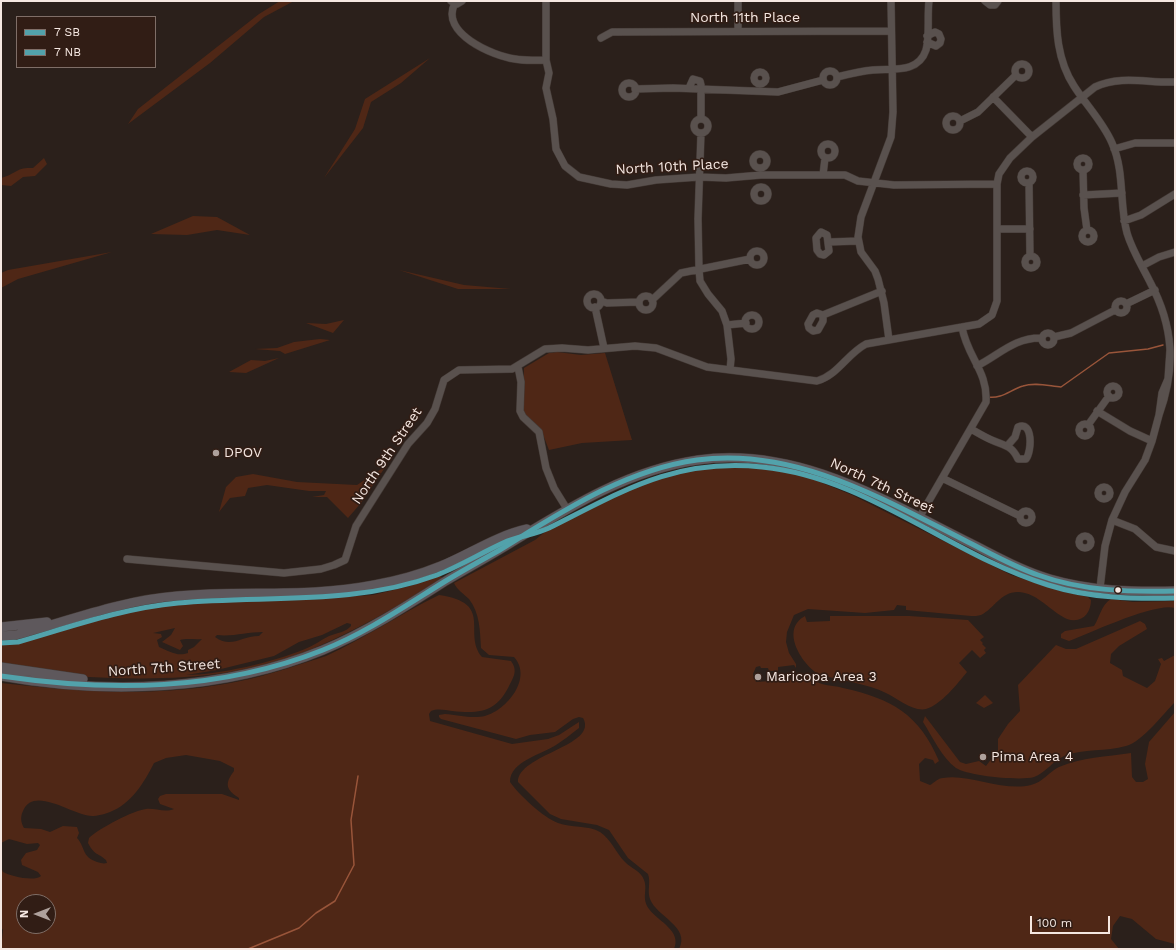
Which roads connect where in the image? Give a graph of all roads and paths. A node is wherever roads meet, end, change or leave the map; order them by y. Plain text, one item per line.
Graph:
1 (462, 1) edge
2 (546, 1) edge
3 (738, 1) edge
4 (891, 1) edge
5 (929, 1) edge
6 (985, 1) edge
7 (998, 1) edge
8 (1056, 1) edge
9 (453, 2) edge
10 (891, 30) junction
11 (738, 31) junction
12 (601, 38) dead end
13 (546, 60) junction
14 (891, 69) junction
15 (1016, 75) dead end
16 (1175, 82) edge
17 (760, 84) dead end
18 (635, 89) dead end
19 (702, 89) junction
20 (761, 92) junction
21 (993, 97) junction
22 (1082, 97) junction
23 (960, 121) dead end
24 (1032, 137) junction
25 (1175, 143) edge
26 (1114, 149) junction
27 (825, 158) dead end
28 (1083, 170) dead end
29 (761, 171) junction
30 (823, 175) junction
31 (699, 177) junction
32 (874, 183) junction
33 (1029, 183) dead end
34 (997, 184) junction
35 (761, 187) dead end
36 (1122, 193) junction
37 (1175, 194) edge
38 (1083, 195) junction
39 (1124, 221) junction
40 (1030, 228) junction
41 (997, 229) junction
42 (1087, 230) dead end
43 (829, 242) dead end
44 (858, 242) junction
45 (1175, 252) edge
46 (1030, 256) dead end
47 (750, 259) dead end
48 (1142, 266) junction
49 (699, 269) junction
50 (1155, 290) junction
51 (882, 291) junction
52 (600, 301) junction
53 (595, 307) junction
54 (823, 315) dead end
55 (746, 322) dead end
56 (727, 326) junction
57 (962, 327) junction
58 (889, 340) junction
59 (604, 348) junction
60 (977, 366) junction
61 (518, 367) junction
62 (730, 370) junction
63 (1172, 380) edge
64 (1109, 396) dead end
65 (1097, 410) junction
66 (1088, 425) dead end
67 (971, 429) junction
68 (1152, 441) junction
69 (1008, 445) junction
70 (942, 478) junction
71 (1110, 495) dead end
72 (1121, 499) junction
73 (567, 509) junction
74 (1020, 516) dead end
75 (919, 518) junction
76 (1112, 520) junction
77 (532, 528) junction
78 (1091, 544) dead end
79 (1105, 546) junction
80 (1175, 551) edge
81 (127, 559) dead end
82 (1100, 588) junction
83 (1175, 591) edge
84 (60, 623) junction
85 (1, 627) edge
86 (1, 636) edge
87 (1, 667) edge
88 (1, 676) edge
89 (164, 685) junction

1 - 9 street
2 - 13 street
3 - 11 street
4 - 10 street
5 - 14 street
6 - 7 street
8 - 22 street
9 - 13 street
10 - 11 street, North 11th Place
10 - 14 street
11 - 12 street, North 11th Place
13 - 31 street, North 10th Place
14 - 20 street
14 - 32 street
15 - 21 street
16 - 22 street
17 - 20 street
18 - 19 street
19 - 20 street
19 - 31 street
21 - 23 street
21 - 24 street
22 - 24 street
22 - 26 street
24 - 34 street
25 - 26 street
26 - 36 street
27 - 30 street
28 - 38 street
29 - 30 street, North 10th Place
29 - 31 street, North 10th Place
29 - 35 street
30 - 32 street, North 10th Place
31 - 49 street
32 - 34 street, North 10th Place
32 - 44 street
33 - 40 street
34 - 41 street, North 9th Street
36 - 38 street
36 - 39 street
37 - 39 street
38 - 42 street
39 - 48 street
40 - 41 street
40 - 46 street
41 - 57 street, North 9th Street
43 - 44 street
44 - 51 street
45 - 48 street
47 - 49 street
48 - 50 street
49 - 52 street
49 - 56 street
50 - 60 street
50 - 63 street
51 - 54 street
51 - 58 street
52 - 53 street
52 - 53 street
53 - 59 street
55 - 56 street
56 - 62 street
57 - 58 street, North 9th Street
57 - 60 street
58 - 62 street, North 9th Street
59 - 61 street, North 9th Street
59 - 62 street, North 9th Street
60 - 67 street
61 - 73 street
61 - 81 street, North 9th Street
63 - 68 street
64 - 65 street
65 - 66 street
65 - 68 street
67 - 69 street
67 - 70 street
68 - 72 street
69 - 69 street
70 - 74 street
70 - 75 street
71 - 72 street
72 - 76 street
73 - 75 main road, North 7th Street
73 - 77 main road, North 7th Street
75 - 82 main road, North 7th Street
76 - 79 street
76 - 80 street
77 - 84 main road, North 7th Street
77 - 89 main road, North 7th Street
78 - 79 street
79 - 82 street
82 - 83 main road, North 7th Street
84 - 85 main road
84 - 86 main road, North 7th Street
87 - 89 main road
88 - 89 main road, North 7th Street

